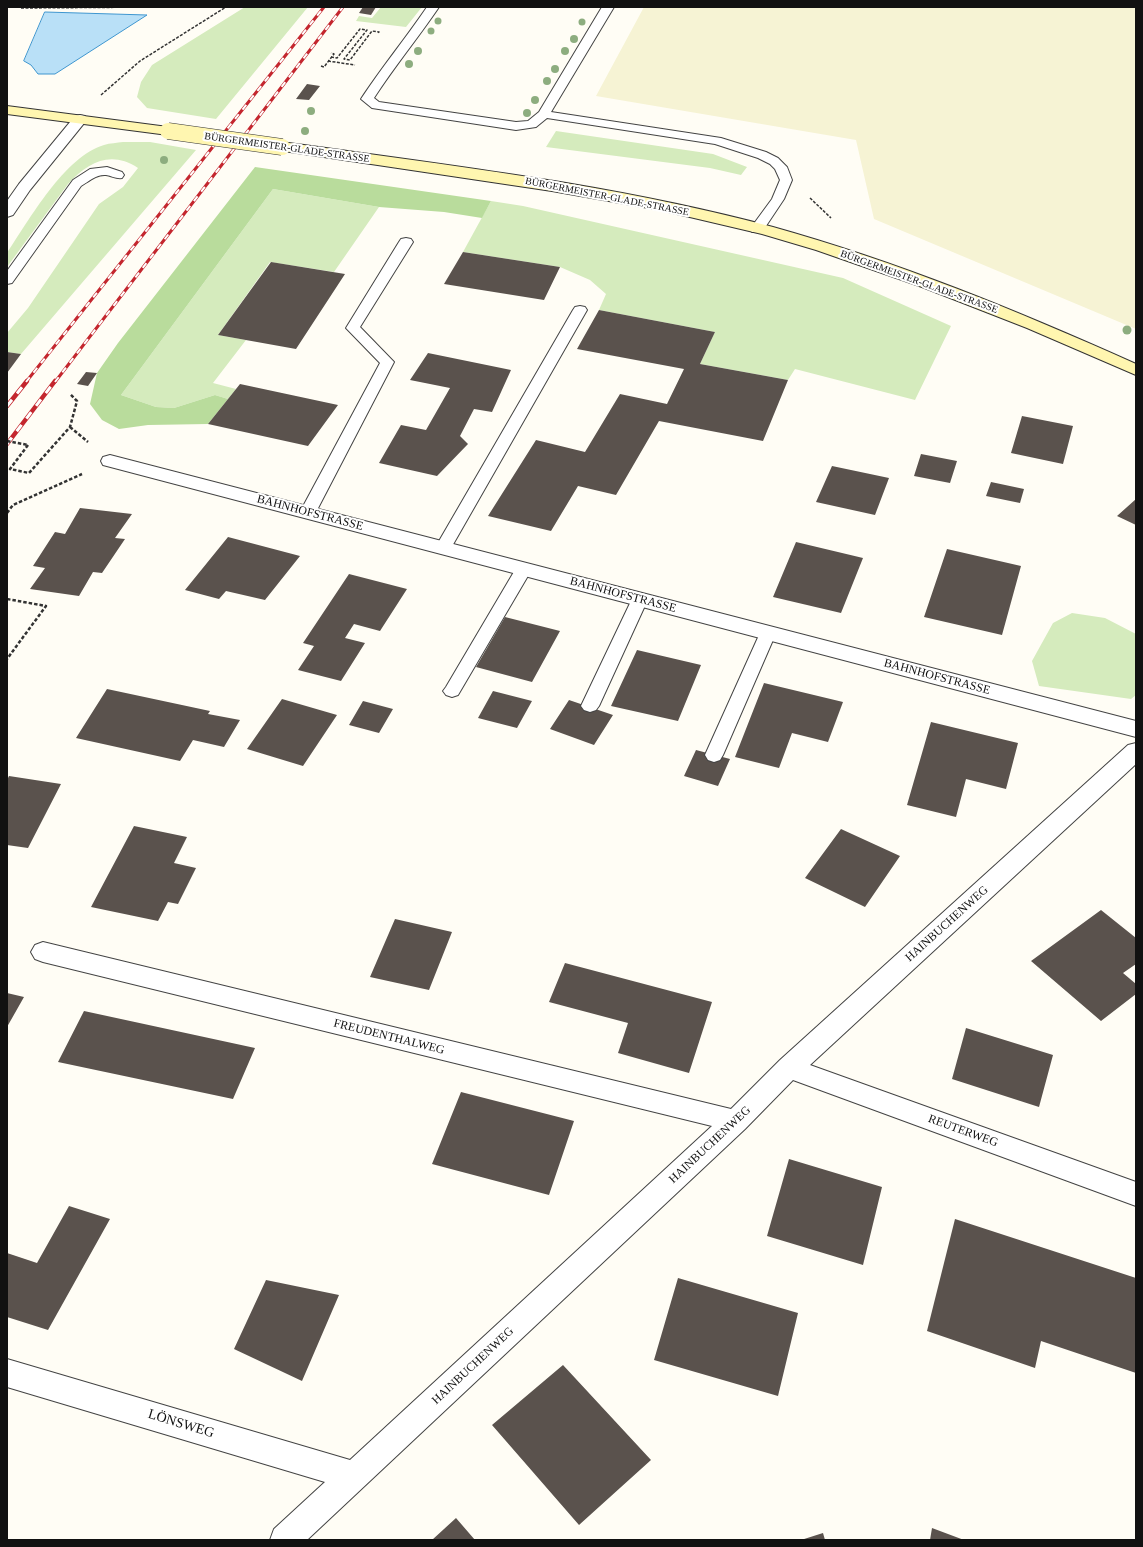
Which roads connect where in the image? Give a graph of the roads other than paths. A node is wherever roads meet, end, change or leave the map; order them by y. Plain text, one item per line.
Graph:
1 (433, 7) edge
2 (608, 7) edge
3 (7, 110) edge
4 (544, 114) junction
5 (80, 119) junction
6 (118, 174) dead end
7 (7, 212) edge
8 (757, 229) junction
9 (406, 242) dead end
10 (7, 280) edge
11 (580, 310) dead end
12 (1136, 370) edge
13 (110, 461) road end
14 (308, 512) junction
15 (443, 548) junction
16 (524, 569) junction
17 (640, 599) junction
18 (768, 633) junction
19 (452, 691) dead end
20 (590, 706) dead end
21 (1136, 729) edge
22 (1136, 751) edge
23 (714, 754) dead end
24 (43, 952) dead end
25 (789, 1068) junction
26 (736, 1121) junction
27 (1136, 1194) edge
28 (7, 1373) edge
29 (354, 1476) junction
30 (285, 1540) edge

1 - 4 lane
2 - 4 lane
3 - 5 street, BÜRGERMEISTER-GLADE-STRASSE
4 - 8 lane
5 - 7 street
5 - 8 street, BÜRGERMEISTER-GLADE-STRASSE, bridge
6 - 10 lane
8 - 12 street, BÜRGERMEISTER-GLADE-STRASSE
9 - 14 lane
11 - 15 lane
13 - 14 street, BAHNHOFSTRASSE
14 - 15 street, BAHNHOFSTRASSE
15 - 16 street, BAHNHOFSTRASSE
16 - 17 street, BAHNHOFSTRASSE
16 - 19 lane
17 - 18 street, BAHNHOFSTRASSE
17 - 20 lane
18 - 21 street, BAHNHOFSTRASSE
18 - 23 lane
22 - 25 street, HAINBUCHENWEG
24 - 26 street, FREUDENTHALWEG
25 - 26 street, HAINBUCHENWEG
25 - 27 street, REUTERWEG
26 - 29 street, HAINBUCHENWEG
28 - 29 street, LÖNSWEG
29 - 30 street, HAINBUCHENWEG

